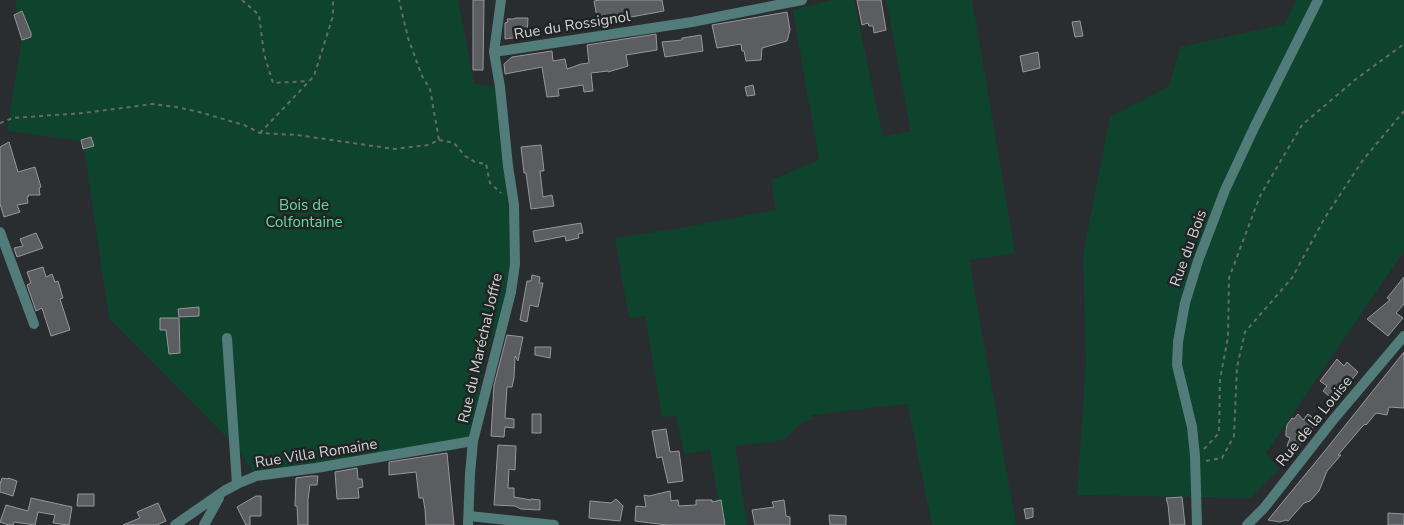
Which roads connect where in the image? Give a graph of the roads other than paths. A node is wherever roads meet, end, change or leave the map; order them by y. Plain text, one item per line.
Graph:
1 (501, 0) edge
2 (802, 0) edge
3 (1318, 0) edge
4 (494, 52) junction
5 (0, 232) edge
6 (34, 324) dead end
7 (1404, 336) edge
8 (227, 338) dead end
9 (473, 441) junction
10 (237, 484) junction
11 (224, 491) junction
12 (468, 520) edge
13 (175, 525) edge
14 (204, 525) edge
15 (554, 525) edge
16 (1197, 525) edge
17 (1247, 525) edge

1 - 4 street, Rue du Maréchal Joffre
2 - 4 street, Rue du Rossignol
3 - 16 street, Rue du Bois
4 - 9 street, Rue du Maréchal Joffre
5 - 6 street
7 - 17 street, Rue de la Louise
8 - 10 street
9 - 10 street, Rue Villa Romaine
9 - 12 street, Rue du Maréchal Joffre
10 - 11 street, Rue Villa Romaine
11 - 13 street, Rue Villa Romaine
11 - 14 street
12 - 15 street

